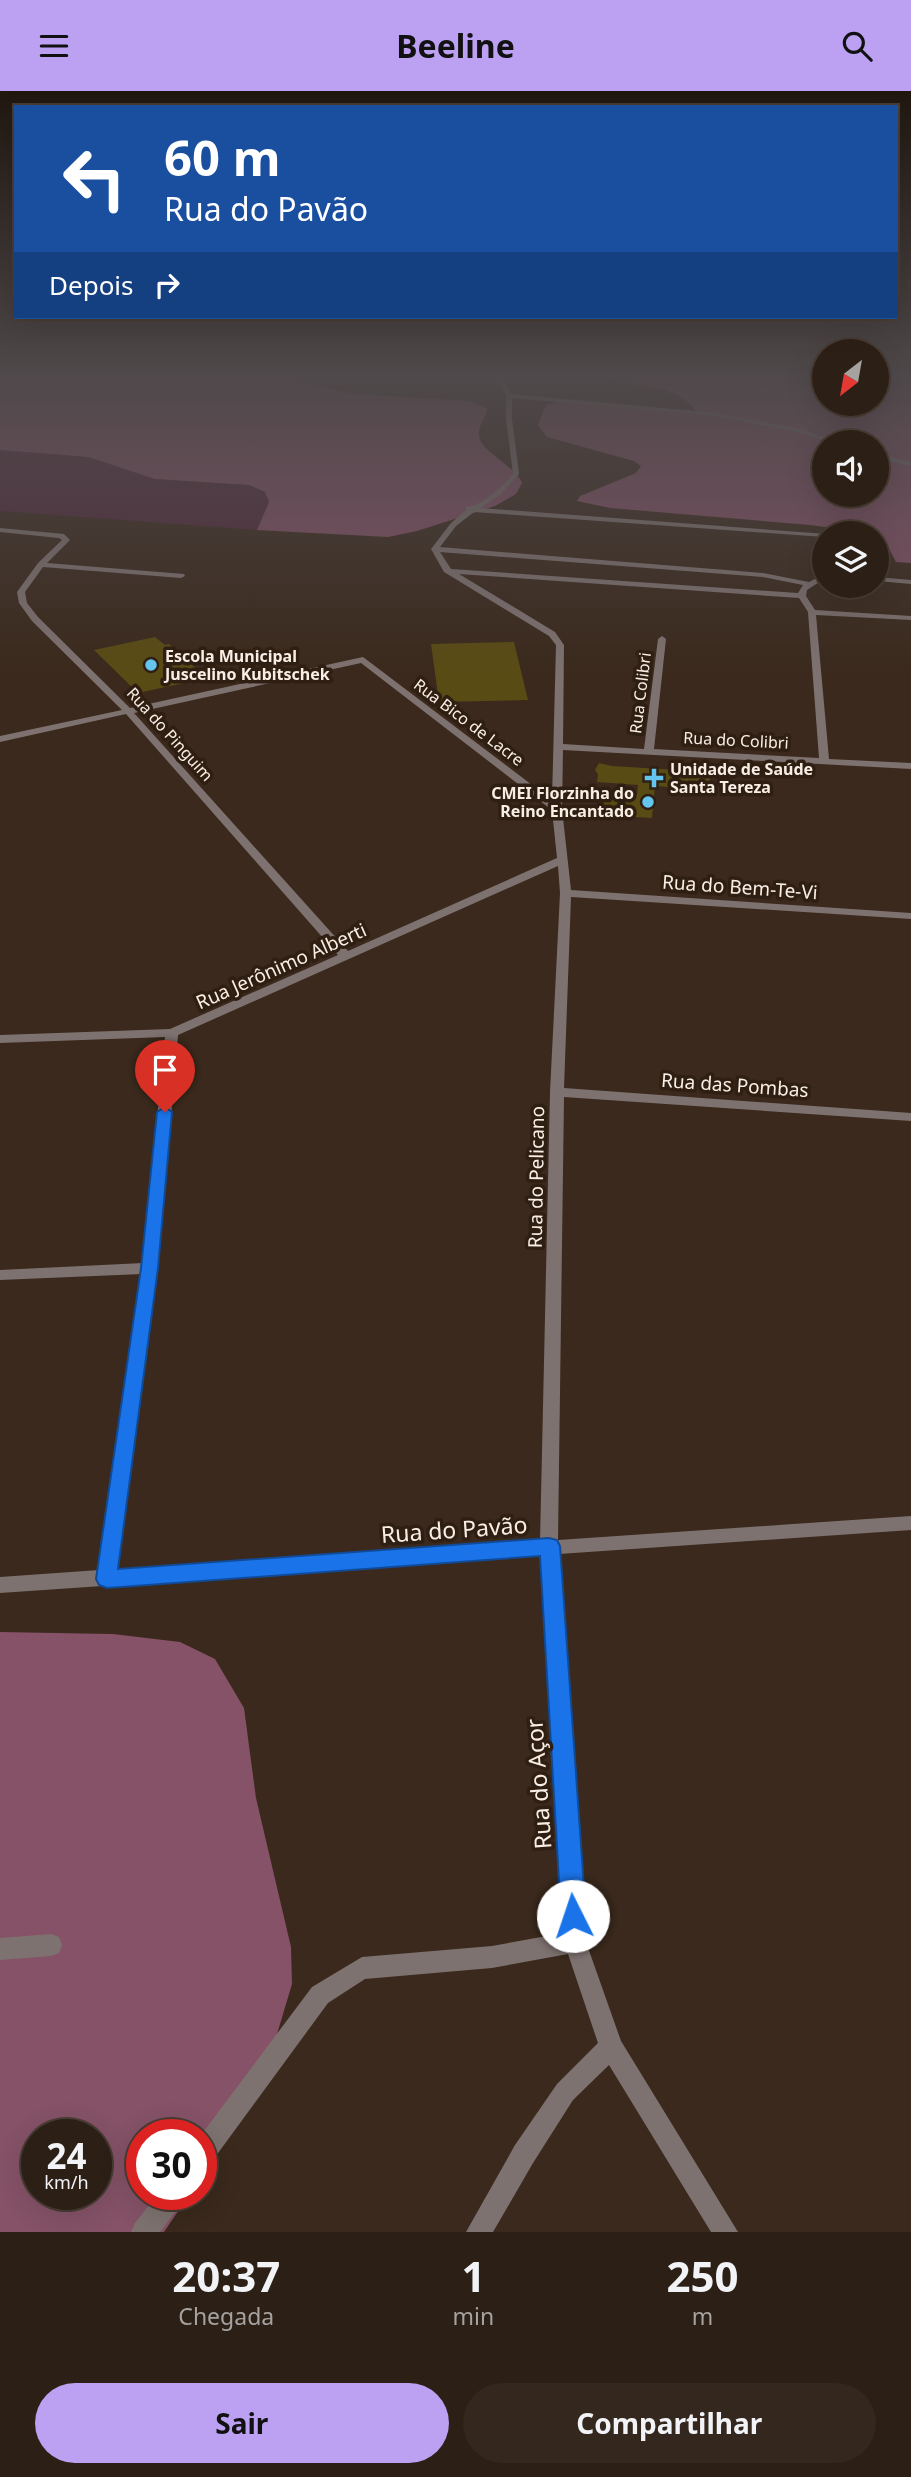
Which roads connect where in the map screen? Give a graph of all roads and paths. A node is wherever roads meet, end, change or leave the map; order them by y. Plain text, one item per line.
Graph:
1 (516, 474) edge
2 (470, 509) junction
3 (0, 530) edge
4 (812, 534) edge
5 (435, 549) junction
6 (41, 565) junction
7 (447, 571) junction
8 (181, 576) dead end
9 (889, 580) edge
10 (812, 582) edge
11 (911, 582) edge
12 (808, 584) junction
13 (802, 596) junction
14 (812, 612) junction
15 (911, 618) edge
16 (662, 639) dead end
17 (129, 712) junction
18 (0, 739) edge
19 (559, 747) junction
20 (649, 751) junction
21 (824, 761) junction
22 (911, 766) edge
23 (557, 809) junction
24 (561, 860) junction
25 (566, 893) junction
26 (911, 916) edge
27 (346, 956) junction
28 (172, 1033) junction
29 (0, 1039) edge
30 (557, 1092) junction
31 (911, 1117) edge
32 (150, 1268) junction
33 (0, 1275) edge
34 (911, 1523) edge
35 (549, 1546) junction
36 (107, 1579) junction
37 (0, 1585) edge
38 (575, 1942) junction
39 (51, 1945) dead end
40 (0, 1949) edge
41 (611, 2047) junction
42 (217, 2133) edge
43 (161, 2210) edge
44 (144, 2232) edge
45 (479, 2232) edge
46 (725, 2232) edge

1 - 2 street
2 - 4 street
2 - 5 street
3 - 6 street, Rua do Pinguim
5 - 7 street
5 - 12 street
6 - 8 street
6 - 17 street, Rua do Pinguim
7 - 13 street
7 - 19 street
9 - 11 street
10 - 12 street
12 - 13 street
13 - 14 street
14 - 15 street
14 - 21 street
16 - 20 street, Rua Colibri
17 - 18 street
17 - 23 street, Rua Bico de Lacre
17 - 27 street, Rua do Pinguim
19 - 20 street, Rua do Colibri
19 - 23 street
20 - 21 street, Rua do Colibri
21 - 22 street, Rua do Colibri
23 - 24 street, Rua do Pelicano
24 - 25 street, Rua do Pelicano
24 - 27 street, Rua Jerônimo Alberti
25 - 26 street, Rua do Bem-Te-Vi
25 - 30 street, Rua do Pelicano
27 - 28 street, Rua Jerônimo Alberti
28 - 29 street, Rua Jerônimo Alberti
28 - 32 street
30 - 31 street, Rua das Pombas
30 - 35 street, Rua do Pelicano
32 - 33 street
32 - 36 street
34 - 35 street, Rua do Pavão
35 - 36 street, Rua do Pavão
35 - 38 street, Rua do Açor
36 - 37 street, Rua do Pavão
38 - 41 street, Rua do Açor
38 - 42 street
39 - 40 street
41 - 45 street
41 - 46 street, Rua do Açor
43 - 44 street

